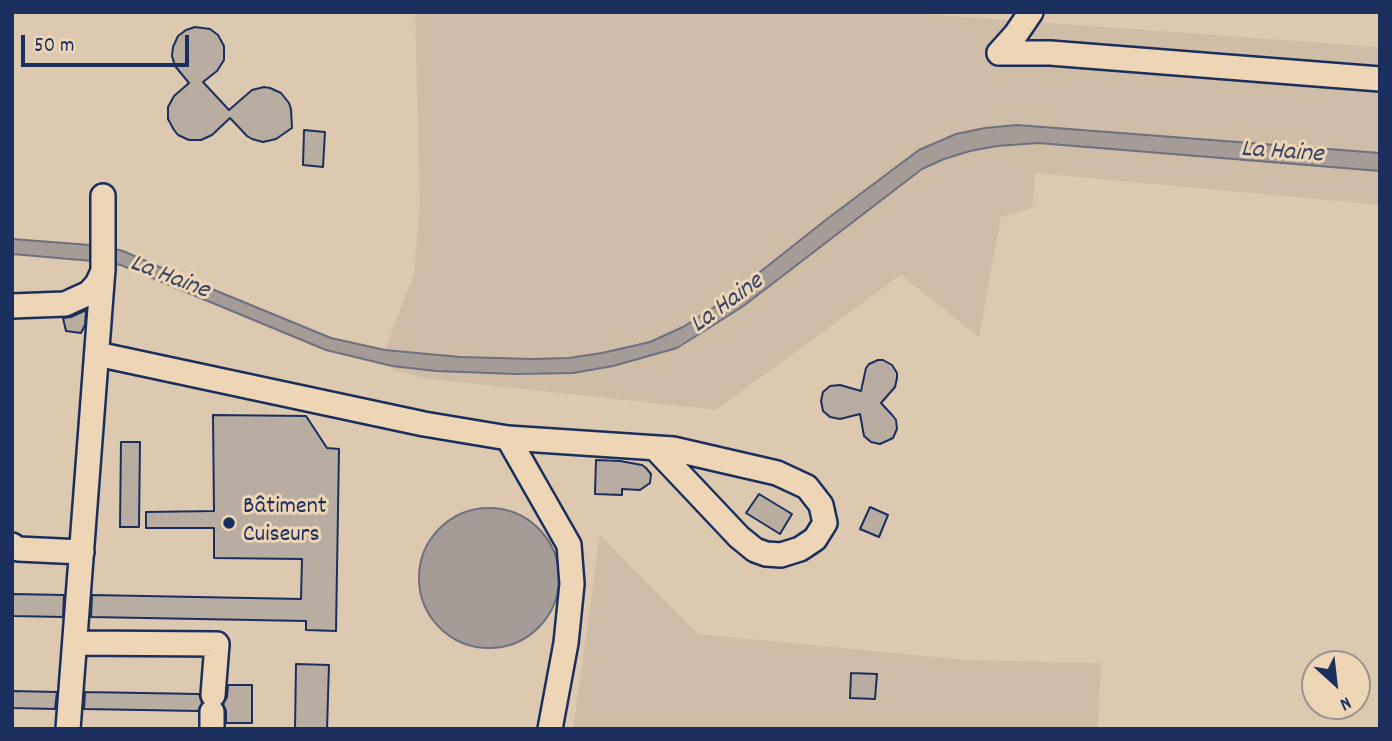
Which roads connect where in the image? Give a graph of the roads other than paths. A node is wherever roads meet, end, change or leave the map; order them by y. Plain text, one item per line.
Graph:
1 (1031, 12) edge
2 (1380, 79) edge
3 (103, 196) dead end
4 (103, 269) junction
5 (15, 311) edge
6 (97, 354) junction
7 (508, 438) junction
8 (655, 448) junction
9 (12, 545) edge
10 (82, 552) junction
11 (75, 643) junction
12 (213, 712) edge
13 (68, 729) edge
14 (550, 729) edge

1 - 2 street
3 - 4 street
4 - 5 street
4 - 6 street
6 - 7 street
6 - 10 street
7 - 8 street
7 - 14 street
8 - 8 street
9 - 10 street
10 - 11 street
11 - 12 street
11 - 13 street

